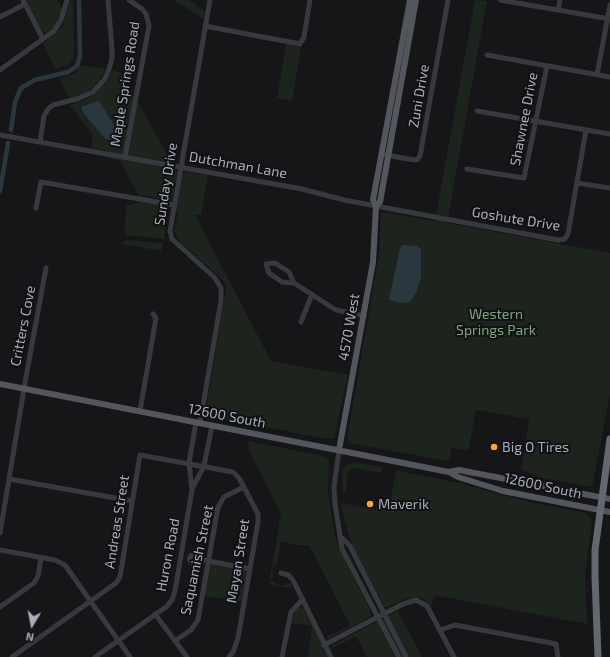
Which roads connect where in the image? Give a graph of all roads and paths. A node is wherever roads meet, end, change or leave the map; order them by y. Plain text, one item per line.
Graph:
1 (67, 0) edge
2 (108, 0) edge
3 (129, 0) edge
4 (210, 0) edge
5 (310, 0) edge
6 (410, 0) edge
7 (416, 0) edge
8 (448, 0) edge
9 (500, 0) edge
10 (560, 0) edge
11 (508, 1) edge
12 (24, 2) edge
13 (610, 5) edge
14 (558, 10) junction
15 (0, 17) edge
16 (609, 19) edge
17 (205, 26) junction
18 (43, 39) junction
19 (487, 55) dead end
20 (547, 66) junction
21 (0, 70) edge
22 (597, 75) junction
23 (610, 77) edge
24 (477, 110) dead end
25 (537, 121) junction
26 (586, 130) junction
27 (610, 134) edge
28 (0, 135) edge
29 (40, 142) junction
30 (381, 154) junction
31 (389, 155) junction
32 (126, 157) junction
33 (181, 168) junction
34 (467, 169) dead end
35 (577, 183) junction
36 (610, 188) edge
37 (174, 205) junction
38 (376, 206) junction
39 (36, 208) dead end
40 (46, 268) dead end
41 (294, 283) junction
42 (312, 294) junction
43 (153, 314) dead end
44 (364, 316) junction
45 (301, 322) dead end
46 (0, 384) edge
47 (24, 388) junction
48 (140, 411) junction
49 (198, 423) junction
50 (212, 426) junction
51 (610, 439) edge
52 (339, 450) junction
53 (140, 455) joint
54 (189, 463) junction
55 (204, 466) junction
56 (449, 472) junction
57 (9, 479) junction
58 (244, 487) junction
59 (192, 490) junction
60 (601, 498) junction
61 (610, 499) edge
62 (132, 501) junction
63 (600, 510) junction
64 (610, 512) edge
65 (0, 534) edge
66 (0, 550) edge
67 (181, 557) junction
68 (41, 558) junction
69 (208, 562) junction
70 (250, 569) junction
71 (281, 573) dead end
72 (303, 599) junction
73 (91, 602) junction
74 (0, 607) edge
75 (156, 614) junction
76 (381, 615) junction
77 (440, 630) junction
78 (118, 640) junction
79 (175, 641) junction
80 (324, 645) junction
81 (12, 657) edge
82 (95, 657) edge
83 (130, 657) edge
84 (187, 657) edge
85 (228, 657) edge
86 (282, 657) edge
87 (331, 657) edge
88 (399, 657) edge
89 (406, 657) edge
90 (454, 657) edge
91 (558, 657) edge
92 (598, 657) edge

1 - 18 street
2 - 29 street
3 - 32 street, Maple Springs Road
4 - 17 street, Sunday Drive
5 - 17 street
6 - 30 main road, 4570 West
7 - 31 main road, 4570 West
8 - 31 street, Zuni Drive
9 - 11 street
10 - 14 street
11 - 14 street
12 - 15 street
12 - 18 street
13 - 16 street
14 - 16 street
16 - 22 street
17 - 33 street, Sunday Drive
18 - 21 street
19 - 20 street
20 - 22 street, Shawnee Drive
20 - 25 street, Shawnee Drive
22 - 23 street, Shawnee Drive
24 - 25 street
25 - 26 street
25 - 34 street, Shawnee Drive
26 - 27 street
26 - 35 street, Goshute Drive
28 - 29 street, Dutchman Lane
29 - 32 street, Dutchman Lane
30 - 31 street, Zuni Drive
30 - 38 main road, 4570 West
31 - 38 main road, 4570 West
32 - 33 street, Dutchman Lane
33 - 37 street, Sunday Drive
33 - 38 street, Dutchman Lane
35 - 36 street
35 - 38 street, Goshute Drive
37 - 39 street
37 - 49 street, Sunday Drive
38 - 44 main road, 4570 West
40 - 47 street, Critters Cove
41 - 41 street
41 - 42 street
42 - 44 street
42 - 45 street
43 - 48 street
44 - 52 main road, 4570 West
46 - 47 main road, 12600 South
47 - 48 main road, 12600 South
47 - 57 street, Critters Cove
48 - 49 main road, 12600 South
49 - 50 main road, 12600 South
49 - 54 street, Huron Road
50 - 52 main road, 12600 South
50 - 55 street, Huron Road
51 - 60 highway
52 - 56 main road, 12600 South
52 - 76 street
53 - 54 street, Mayan Street
53 - 62 street, Andreas Street
54 - 55 street, Mayan Street
54 - 59 street, Huron Road
55 - 58 street, Mayan Street
55 - 59 street, Huron Road
56 - 60 main road, 12600 South
56 - 63 main road, 12600 South
57 - 62 street
57 - 65 street, Critters Cove
58 - 69 street, Saquamish Street
58 - 70 street, Mayan Street
59 - 67 street, Huron Road
60 - 61 main road, 12600 South
60 - 63 highway
62 - 73 street, Andreas Street
63 - 64 main road, 12600 South
63 - 92 highway
66 - 68 street
67 - 69 street
67 - 75 street, Huron Road
68 - 73 street
68 - 74 street
69 - 70 street
69 - 79 street, Saquamish Street
70 - 85 street, Mayan Street
71 - 72 street
72 - 80 street
72 - 86 street
73 - 78 street
73 - 81 street, Andreas Street
75 - 78 street, Huron Road
75 - 79 street
76 - 77 street
76 - 80 street
76 - 88 street
76 - 89 street
77 - 90 street
77 - 91 street
78 - 82 street, Huron Road
78 - 83 street
79 - 84 street
80 - 87 street

